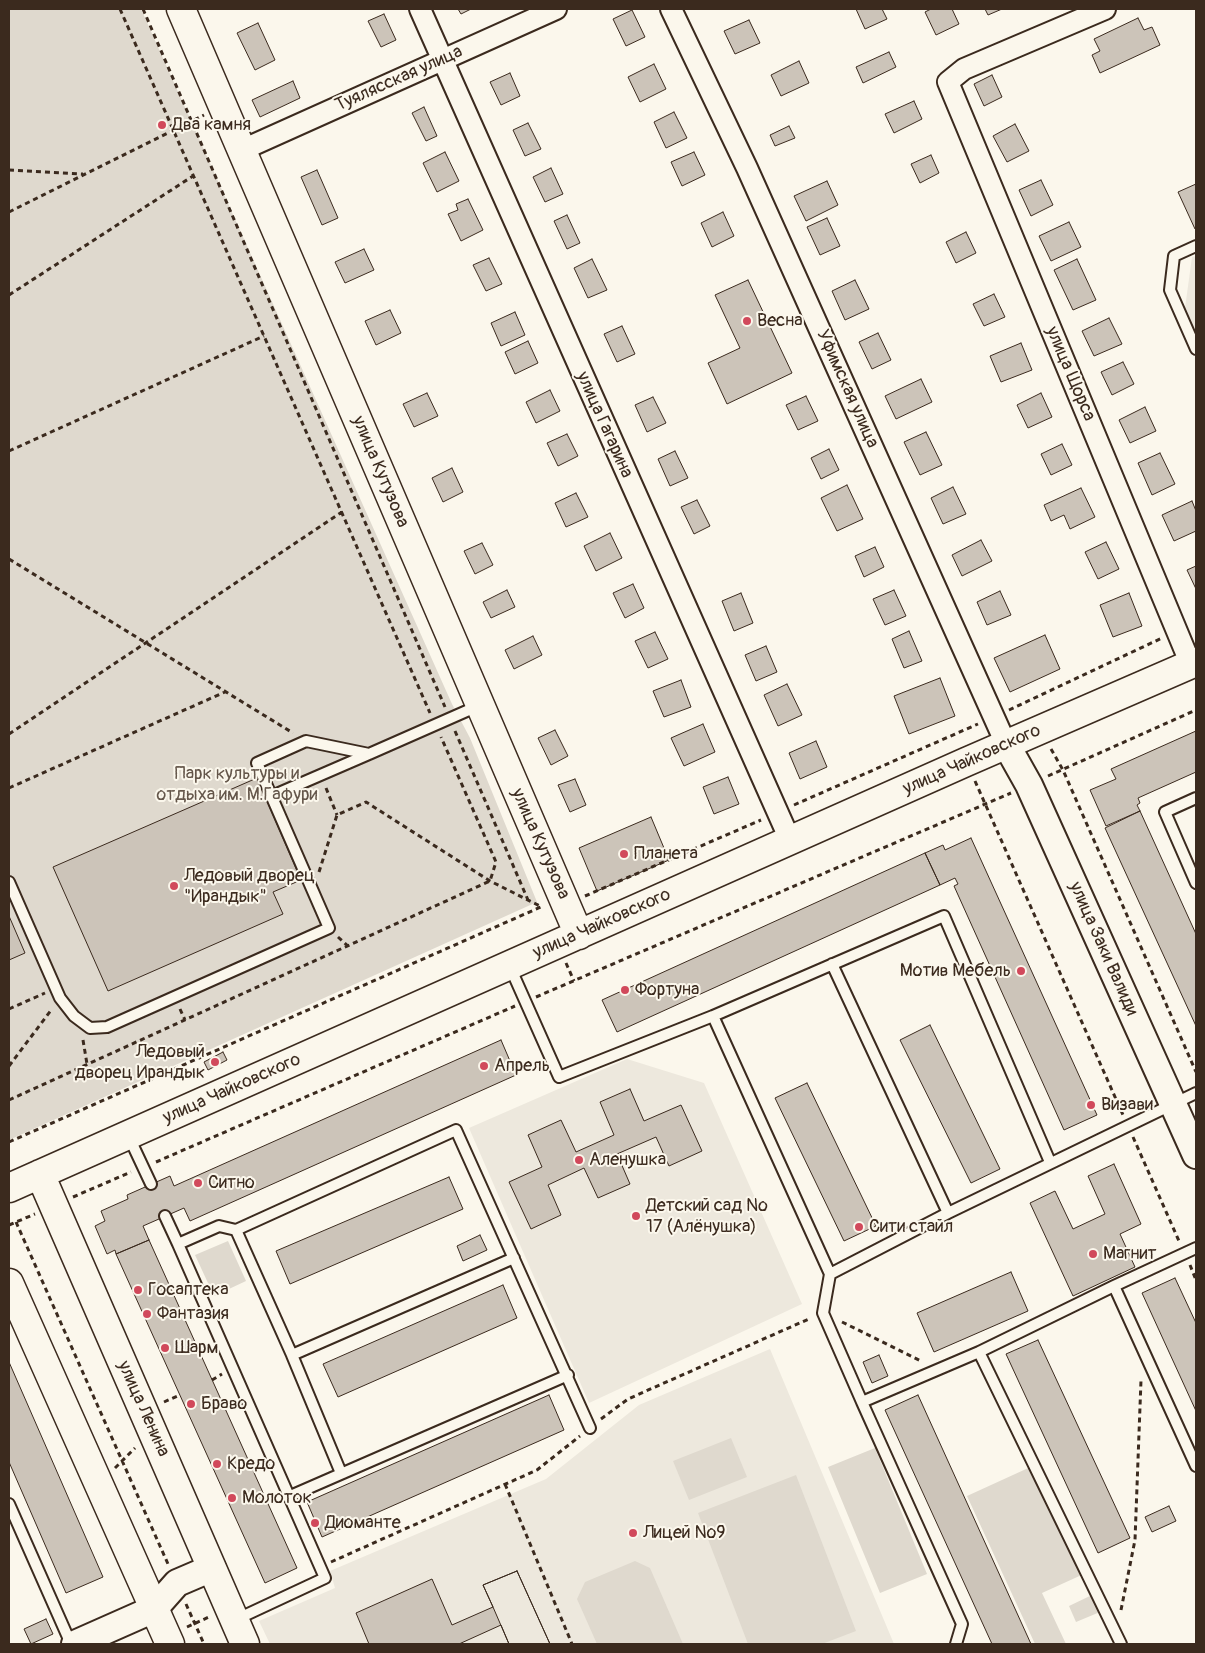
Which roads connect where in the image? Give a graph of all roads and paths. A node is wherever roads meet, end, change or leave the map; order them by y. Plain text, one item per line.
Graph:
1 (120, 9) edge
2 (143, 9) edge
3 (181, 9) edge
4 (420, 9) edge
5 (556, 9) edge
6 (671, 9) edge
7 (1105, 9) edge
8 (442, 60) junction
9 (222, 106) junction
10 (191, 121) junction
11 (173, 130) junction
12 (242, 150) junction
13 (9, 170) edge
14 (85, 174) junction
15 (193, 176) junction
16 (9, 212) edge
17 (1196, 246) edge
18 (9, 295) edge
19 (264, 336) junction
20 (1196, 349) edge
21 (9, 451) edge
22 (342, 512) junction
23 (9, 559) edge
24 (1177, 631) junction
25 (146, 643) junction
26 (1194, 663) edge
27 (225, 692) junction
28 (479, 706) junction
29 (1196, 710) edge
30 (994, 717) junction
31 (450, 718) junction
32 (436, 725) junction
33 (9, 734) edge
34 (954, 734) junction
35 (306, 741) junction
36 (1006, 744) junction
37 (369, 754) junction
38 (966, 762) junction
39 (1063, 770) junction
40 (321, 775) junction
41 (1029, 785) junction
42 (9, 788) edge
43 (272, 796) junction
44 (1196, 798) edge
45 (777, 813) junction
46 (337, 814) junction
47 (790, 840) junction
48 (490, 881) junction
49 (9, 882) edge
50 (1196, 883) edge
51 (313, 892) junction
52 (528, 900) junction
53 (554, 905) junction
54 (579, 935) junction
55 (832, 964) junction
56 (510, 966) junction
57 (55, 988) junction
58 (60, 998) junction
59 (9, 1009) edge
60 (713, 1016) junction
61 (81, 1021) junction
62 (87, 1064) junction
63 (9, 1066) edge
64 (1196, 1072) edge
65 (1185, 1098) edge
66 (9, 1100) edge
67 (1128, 1125) junction
68 (128, 1135) junction
69 (9, 1142) edge
70 (1196, 1155) edge
71 (1050, 1162) junction
72 (40, 1174) junction
73 (151, 1184) dead end
74 (9, 1188) edge
75 (948, 1213) junction
76 (166, 1216) dead end
77 (9, 1225) edge
78 (236, 1230) junction
79 (178, 1244) junction
80 (1196, 1248) edge
81 (1184, 1254) junction
82 (514, 1258) junction
83 (830, 1274) junction
84 (1196, 1280) edge
85 (9, 1283) edge
86 (1114, 1286) junction
87 (823, 1313) junction
88 (1142, 1347) junction
89 (979, 1352) junction
90 (292, 1355) junction
91 (939, 1369) junction
92 (568, 1375) junction
93 (180, 1395) dead end
94 (862, 1402) junction
95 (155, 1417) junction
96 (590, 1428) junction
97 (122, 1461) junction
98 (1196, 1466) edge
99 (342, 1473) junction
100 (505, 1484) junction
101 (99, 1485) junction
102 (288, 1497) junction
103 (9, 1504) edge
104 (320, 1567) junction
105 (212, 1568) junction
106 (177, 1583) junction
107 (154, 1609) junction
108 (240, 1632) edge
109 (1116, 1634) junction
110 (71, 1644) edge
111 (75, 1644) edge
112 (170, 1644) edge
113 (204, 1644) edge
114 (572, 1644) edge
115 (956, 1644) edge
116 (1121, 1644) edge

1 - 11 path
2 - 10 path
3 - 9 main road, улица Кутузова
4 - 8 street, улица Гагарина
5 - 8 street, Туялясская улица
6 - 30 street, Уфимская улица
7 - 24 street, улица Щорса
8 - 12 street, Туялясская улица
8 - 45 street, улица Гагарина
9 - 10 path
9 - 12 main road, улица Кутузова
10 - 11 path
10 - 31 path
11 - 14 path
11 - 15 path
12 - 28 main road, улица Кутузова
13 - 14 path
14 - 16 path
15 - 18 path
15 - 19 path
17 - 20 lane
19 - 21 path
19 - 22 path
22 - 25 path
22 - 32 path
23 - 25 path
24 - 26 street, улица Щорса
24 - 30 path
25 - 27 path
25 - 33 path
26 - 36 main road, улица Чайковского
27 - 35 path
27 - 42 path
28 - 31 lane
28 - 53 main road, улица Кутузова
29 - 39 path
30 - 34 path
30 - 36 street, Уфимская улица
31 - 32 lane
31 - 52 path
32 - 37 lane
32 - 48 path
34 - 38 path
34 - 45 path
35 - 37 lane
35 - 43 lane
36 - 38 main road, улица Чайковского
36 - 41 street, улица Заки Валиди
37 - 40 lane
38 - 47 main road, улица Чайковского
38 - 67 path
39 - 41 path
39 - 64 path
40 - 43 lane
40 - 46 path
41 - 65 street, улица Заки Валиди
43 - 51 lane
44 - 50 lane
45 - 47 street, улица Гагарина
45 - 53 path
46 - 48 path
46 - 51 path
47 - 54 main road, улица Чайковского
48 - 52 path
48 - 62 path
49 - 57 lane
51 - 61 lane
52 - 53 path
53 - 54 main road, улица Кутузова
53 - 69 path
54 - 56 main road, улица Чайковского
55 - 60 lane
55 - 71 lane
55 - 75 lane
56 - 60 lane
56 - 68 main road, улица Чайковского
57 - 58 lane
57 - 59 path
58 - 61 lane
58 - 63 path
60 - 83 lane
61 - 62 path
62 - 66 path
65 - 67 lane
65 - 70 street, улица Заки Валиди
67 - 71 lane
67 - 81 path
68 - 72 main road, улица Чайковского
68 - 73 lane
71 - 75 lane
72 - 74 main road, улица Чайковского
72 - 95 main road, улица Ленина
75 - 83 lane
76 - 79 lane
77 - 97 path
78 - 79 lane
78 - 82 lane
78 - 90 lane
79 - 102 lane
80 - 81 lane
81 - 84 path
81 - 86 lane
82 - 90 lane
82 - 92 lane
83 - 87 lane
85 - 101 main road
86 - 88 lane
86 - 89 lane
87 - 91 path
87 - 94 lane
87 - 96 path
88 - 98 lane
88 - 109 path
89 - 91 lane
89 - 109 lane
90 - 99 lane
91 - 94 lane
92 - 96 lane
92 - 99 lane
93 - 95 path
94 - 115 lane
95 - 97 path
95 - 105 main road, улица Ленина
96 - 100 path
97 - 101 path
97 - 106 path
99 - 102 lane
100 - 104 path
100 - 114 path
101 - 107 main road
102 - 104 lane
103 - 110 lane
104 - 108 lane
105 - 106 street
105 - 108 main road, улица Ленина
106 - 107 street
106 - 113 path
107 - 111 street
107 - 112 main road
109 - 116 lane

